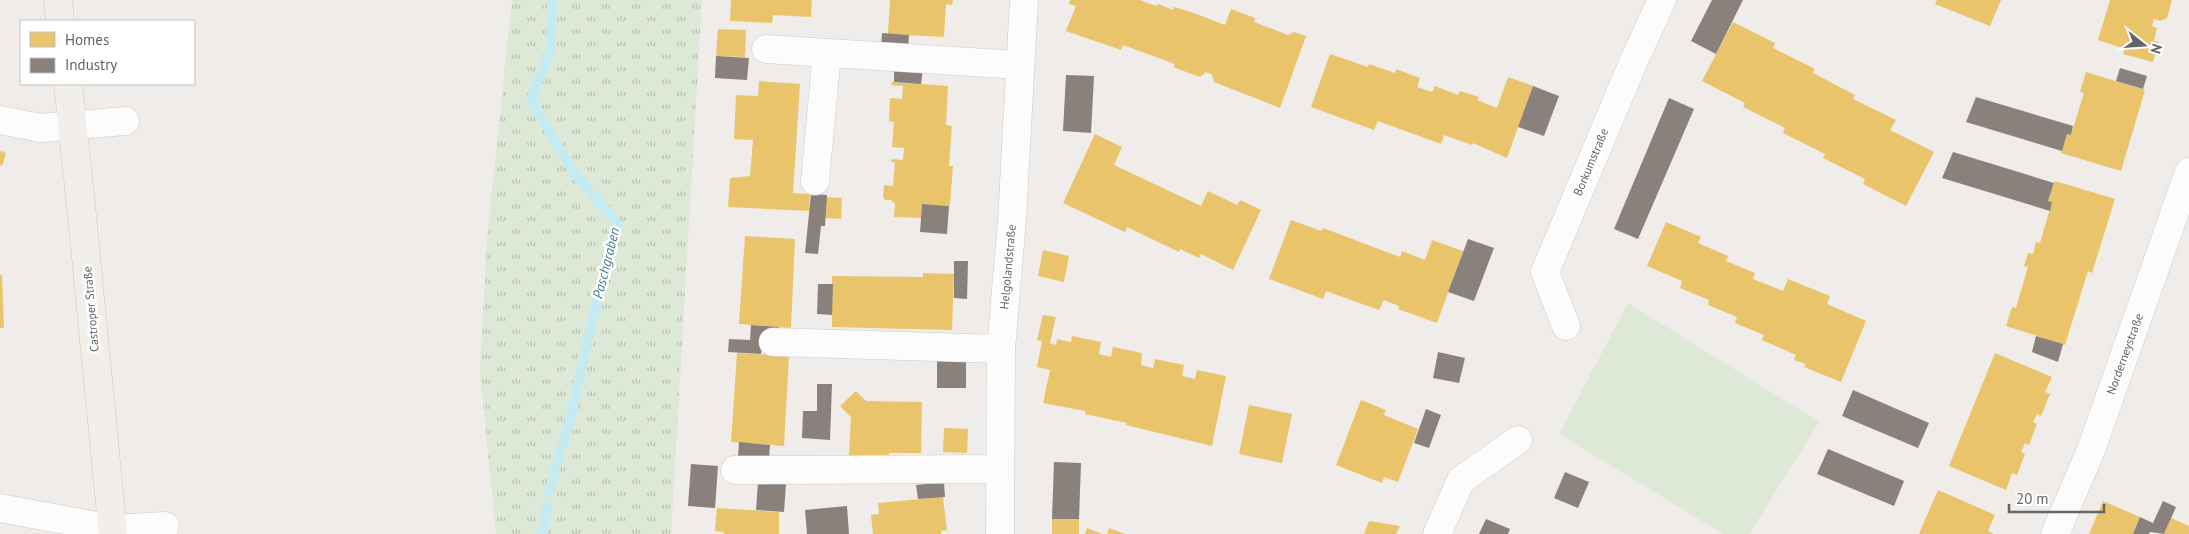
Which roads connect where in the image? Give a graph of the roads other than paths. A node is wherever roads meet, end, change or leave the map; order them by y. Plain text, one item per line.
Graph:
1 (58, 0) edge
2 (1024, 0) edge
3 (1662, 0) edge
4 (60, 20) edge
5 (766, 49) dead end
6 (827, 53) junction
7 (1019, 65) junction
8 (68, 85) edge
9 (0, 120) edge
10 (125, 120) dead end
11 (72, 124) junction
12 (2189, 172) edge
13 (815, 181) dead end
14 (1566, 326) dead end
15 (774, 342) dead end
16 (1001, 349) junction
17 (1518, 440) dead end
18 (999, 469) junction
19 (735, 470) dead end
20 (0, 508) edge
21 (165, 526) dead end
22 (113, 532) edge
23 (1000, 534) edge
24 (1437, 534) edge
25 (2054, 534) edge

1 - 4 main road
2 - 7 street, Helgolandstraße
3 - 14 street, Borkumstraße
5 - 6 street
6 - 7 street
6 - 13 street
7 - 16 street, Helgolandstraße
8 - 11 main road, Castroper Straße
9 - 11 street
10 - 11 street
11 - 22 main road, Castroper Straße
12 - 25 street, Norderneystraße
15 - 16 street
16 - 18 street, Helgolandstraße
17 - 24 street
18 - 19 street
18 - 23 street, Helgolandstraße
20 - 22 street
21 - 22 street

